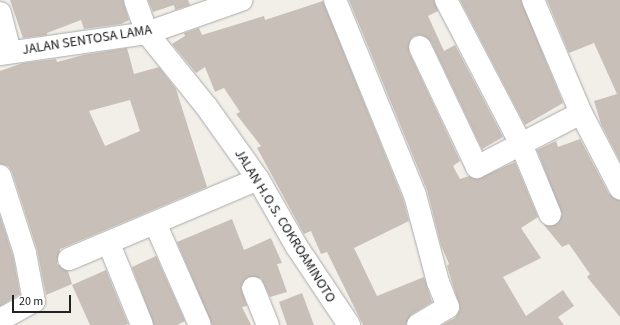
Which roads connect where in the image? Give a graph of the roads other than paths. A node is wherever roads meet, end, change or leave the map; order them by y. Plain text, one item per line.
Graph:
1 (135, 0) edge
2 (241, 0) edge
3 (335, 0) edge
4 (446, 0) edge
5 (533, 0) edge
6 (0, 13) edge
7 (147, 33) junction
8 (420, 47) dead end
9 (5, 53) edge
10 (581, 113) junction
11 (521, 144) junction
12 (0, 176) edge
13 (258, 179) junction
14 (620, 188) edge
15 (550, 214) dead end
16 (155, 224) junction
17 (109, 244) junction
18 (69, 259) dead end
19 (253, 288) dead end
20 (11, 319) edge
21 (142, 325) edge
22 (200, 325) edge
23 (268, 325) edge
24 (349, 325) edge
25 (418, 325) edge

1 - 7 street, JALAN H.O.S. COKROAMINOTO
2 - 7 street, JALAN SENTOSA LAMA
3 - 25 street
4 - 11 street
5 - 10 street
6 - 9 street
7 - 9 street, JALAN SENTOSA LAMA
7 - 13 street, JALAN H.O.S. COKROAMINOTO
8 - 11 street
10 - 11 street
10 - 14 street
11 - 15 street
12 - 20 street
13 - 16 street
13 - 24 street, JALAN H.O.S. COKROAMINOTO
16 - 17 street
16 - 22 street
17 - 18 street
17 - 21 street
19 - 23 street

